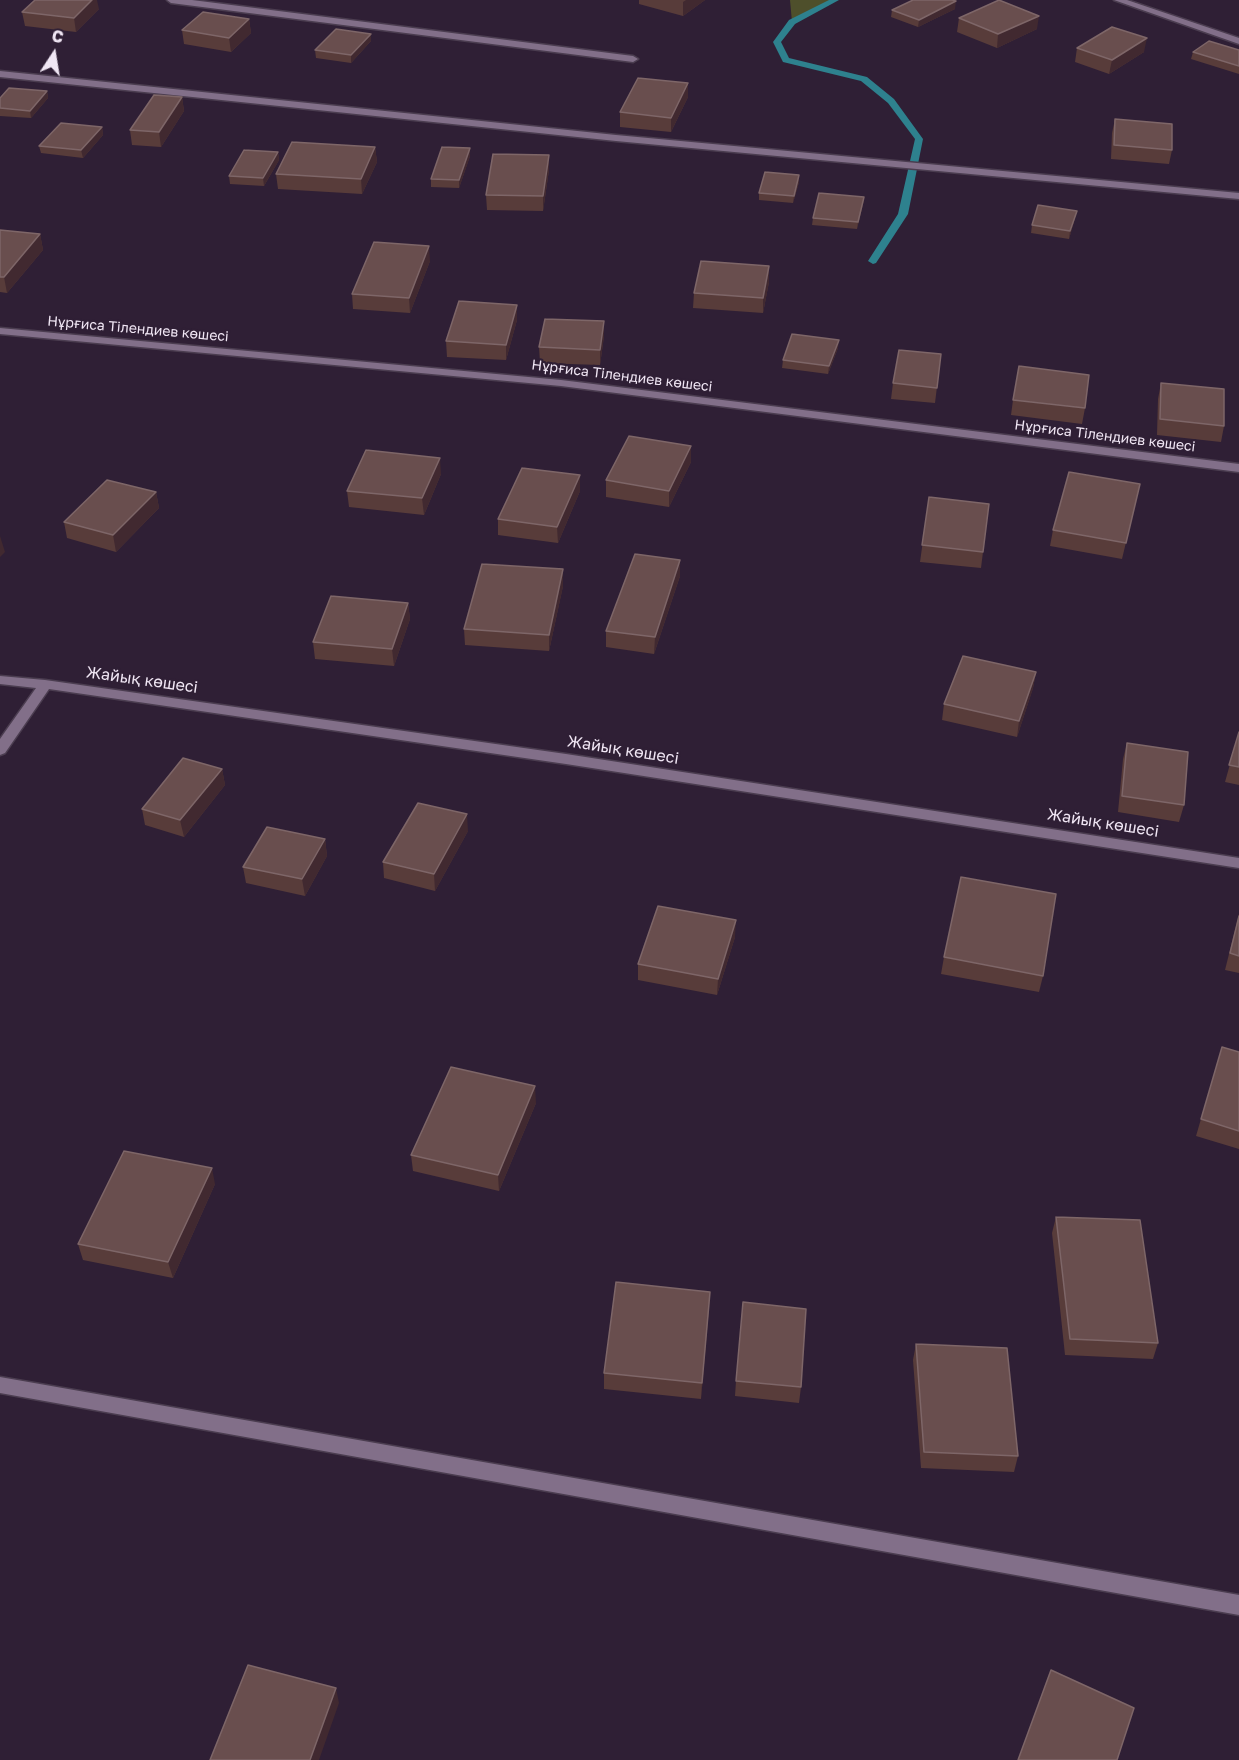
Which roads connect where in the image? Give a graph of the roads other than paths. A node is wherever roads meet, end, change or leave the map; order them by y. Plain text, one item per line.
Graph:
1 (171, 0) edge
2 (1118, 0) edge
3 (1239, 41) edge
4 (633, 59) dead end
5 (0, 74) edge
6 (1239, 196) edge
7 (0, 331) edge
8 (1239, 468) edge
9 (0, 680) edge
10 (45, 684) junction
11 (0, 750) edge
12 (1239, 863) edge
13 (0, 1385) edge
14 (1239, 1605) edge

1 - 4 street
2 - 3 street
5 - 6 street
7 - 8 street, Нұрғиса Тілендиев көшесі
9 - 10 street, Жайық көшесі
10 - 11 street
10 - 12 street, Жайық көшесі
13 - 14 street

